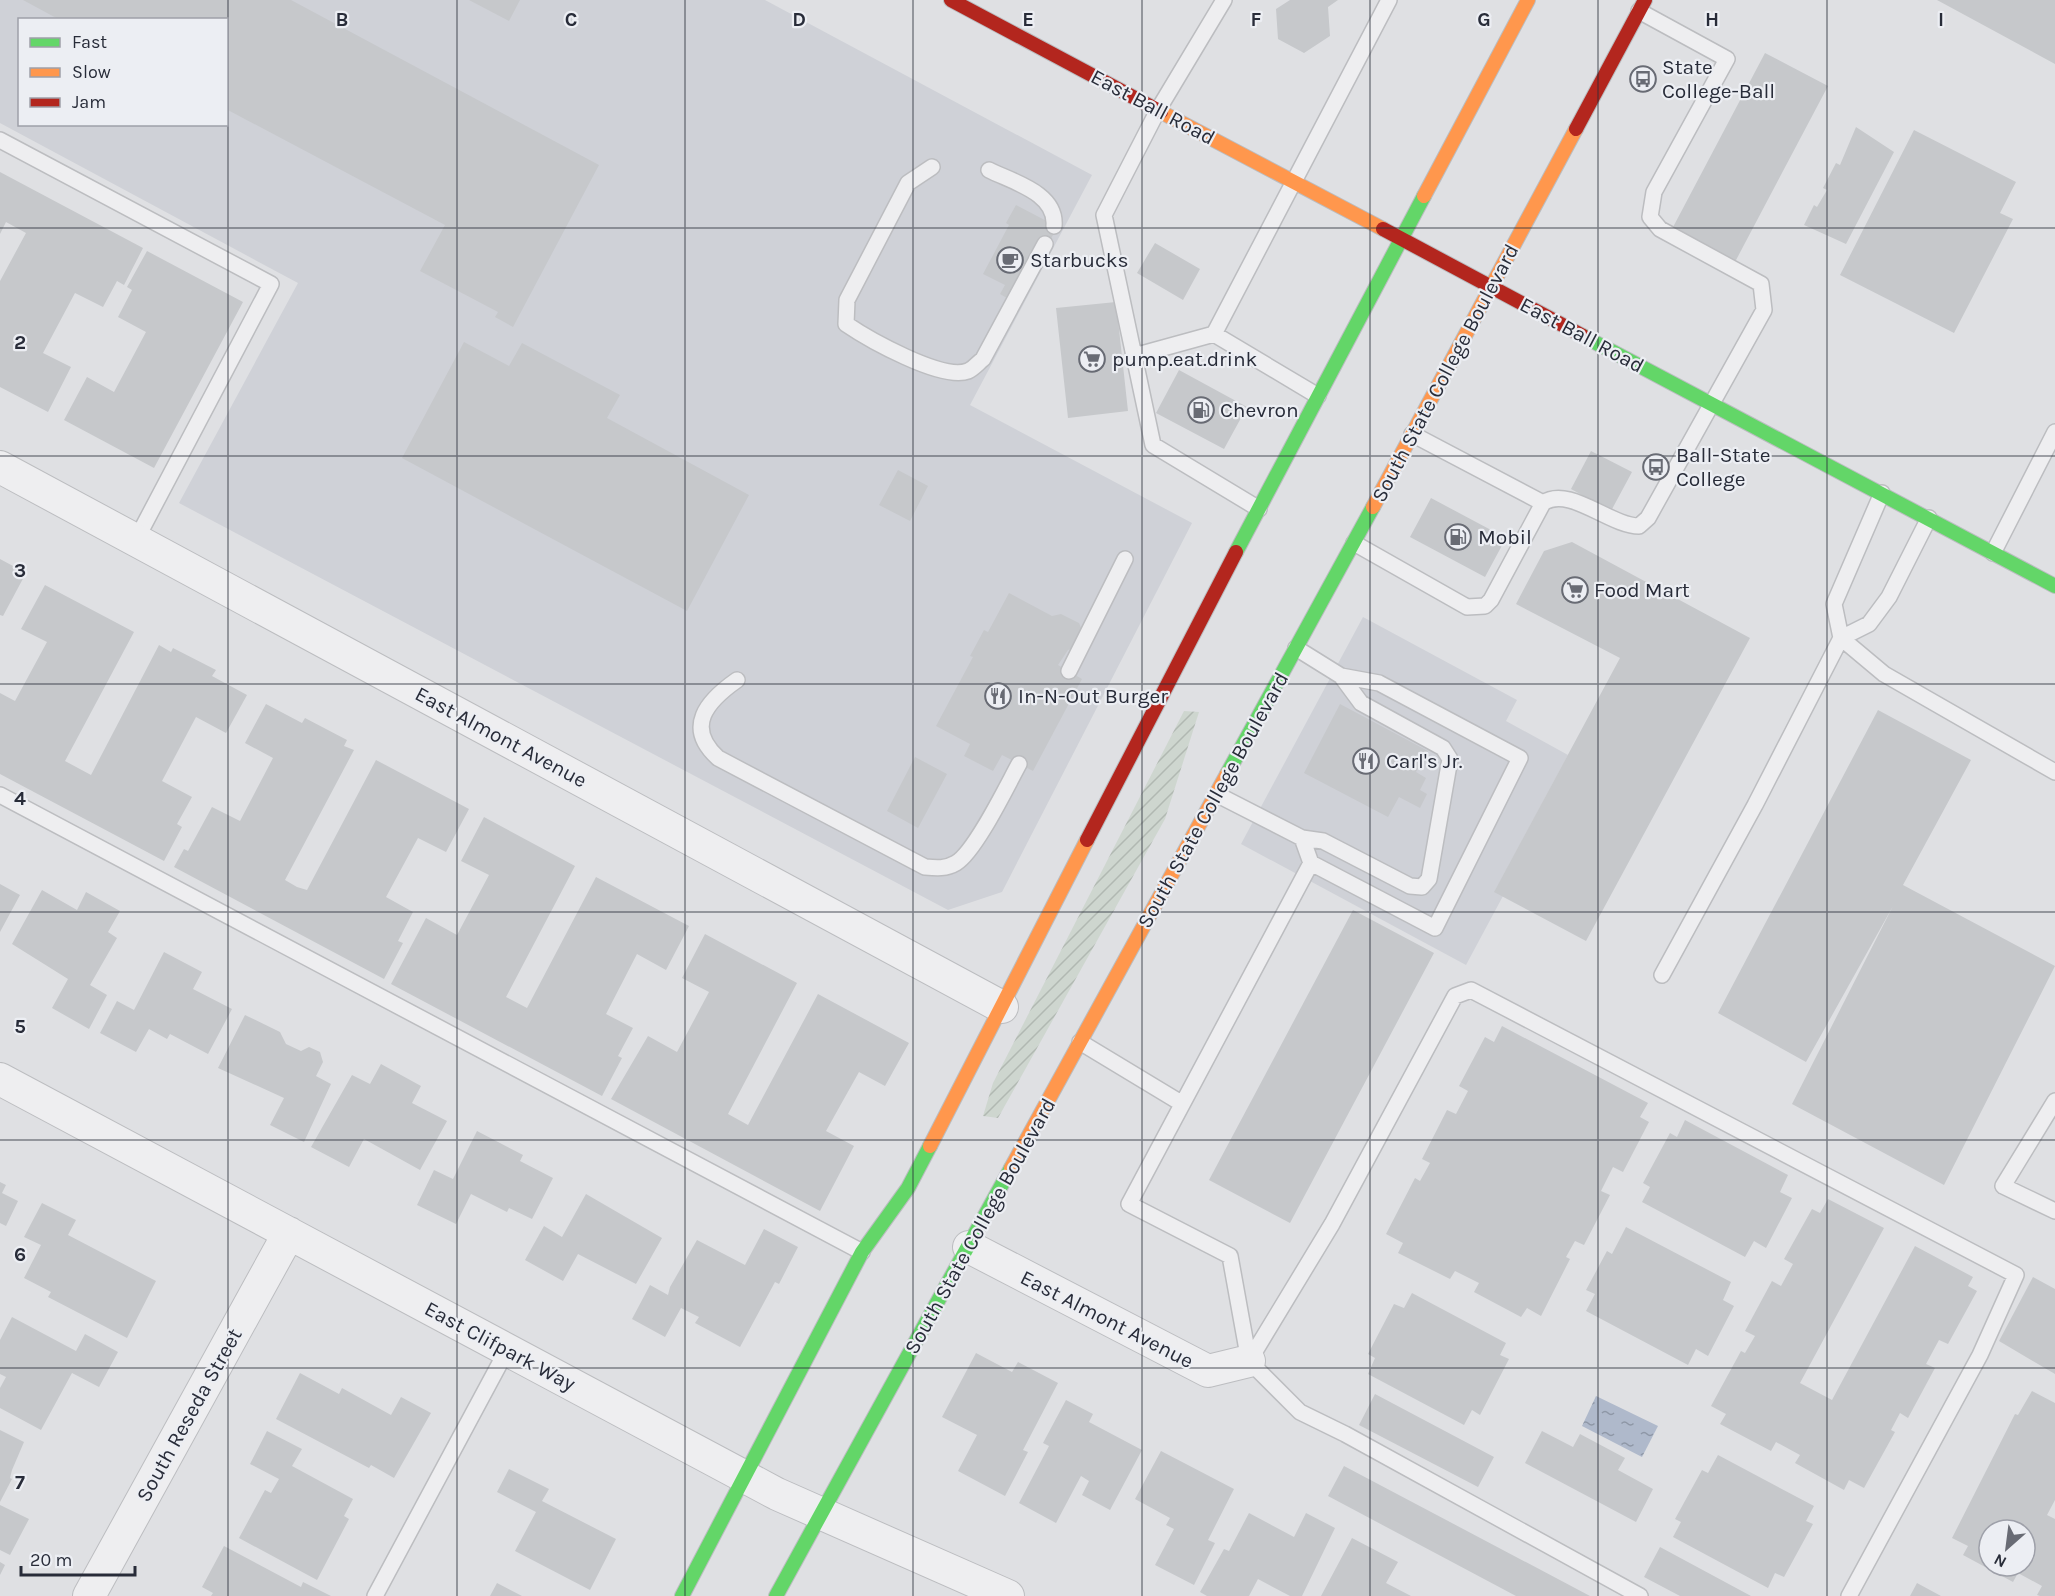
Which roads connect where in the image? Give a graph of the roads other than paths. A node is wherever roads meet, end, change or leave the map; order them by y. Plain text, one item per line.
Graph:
1 (951, 0) edge
2 (1224, 0) edge
3 (1389, 0) edge
4 (1528, 0) edge
5 (1642, 6) edge
6 (1158, 110) junction
7 (0, 140) edge
8 (932, 167) dead end
9 (989, 170) dead end
10 (1293, 181) junction
11 (1054, 226) dead end
12 (1402, 239) junction
13 (1045, 244) dead end
14 (1491, 286) junction
15 (1214, 334) junction
16 (1134, 356) junction
17 (1318, 396) junction
18 (1713, 404) junction
19 (2055, 432) edge
20 (1412, 434) junction
21 (0, 467) edge
22 (1882, 494) junction
23 (1543, 503) junction
24 (1259, 509) junction
25 (1929, 518) junction
26 (136, 540) junction
27 (1354, 543) junction
28 (1993, 553) junction
29 (1125, 559) dead end
30 (2055, 586) edge
31 (1841, 638) junction
32 (1296, 648) junction
33 (1069, 671) dead end
34 (1341, 676) junction
35 (737, 680) dead end
36 (1019, 764) dead end
37 (2055, 772) edge
38 (1216, 794) junction
39 (0, 795) edge
40 (1302, 838) junction
41 (1311, 862) junction
42 (1662, 975) dead end
43 (1002, 1007) junction
44 (1080, 1042) junction
45 (0, 1079) edge
46 (2055, 1101) edge
47 (1181, 1103) junction
48 (2055, 1211) edge
49 (289, 1233) junction
50 (969, 1247) junction
51 (862, 1252) junction
52 (507, 1350) junction
53 (1249, 1361) junction
54 (744, 1477) junction
55 (821, 1516) junction
56 (89, 1596) edge
57 (375, 1596) edge
58 (682, 1596) edge
59 (776, 1596) edge
60 (1008, 1596) edge
61 (1640, 1596) edge
62 (1849, 1596) edge

1 - 6 main road, East Ball Road
2 - 6 lane
3 - 10 lane
4 - 12 main road
5 - 14 main road, South State College Boulevard
5 - 18 lane
6 - 10 main road, East Ball Road
6 - 16 lane
7 - 26 lane
8 - 13 lane
9 - 11 lane
10 - 12 main road, East Ball Road
10 - 15 lane
12 - 14 main road, East Ball Road
12 - 17 main road
14 - 18 main road, East Ball Road
14 - 20 main road, South State College Boulevard
15 - 16 lane
15 - 17 lane
16 - 24 lane
17 - 24 main road
18 - 22 main road, East Ball Road
18 - 23 lane
19 - 28 lane
20 - 23 lane
20 - 27 main road, South State College Boulevard
21 - 26 street, East Almont Avenue
22 - 25 main road, East Ball Road
22 - 31 lane
23 - 27 lane
24 - 43 main road
25 - 28 main road, East Ball Road
25 - 31 lane
26 - 43 street, East Almont Avenue
27 - 32 main road, South State College Boulevard
28 - 30 main road, East Ball Road
29 - 33 lane
31 - 37 lane
31 - 42 lane
32 - 34 lane
32 - 38 main road, South State College Boulevard
34 - 40 lane
34 - 41 lane
35 - 36 lane
38 - 40 lane
38 - 44 main road, South State College Boulevard
39 - 51 lane
40 - 41 lane
41 - 47 lane
43 - 51 main road
44 - 47 lane
44 - 50 main road, South State College Boulevard
45 - 49 street, East Clifpark Way
46 - 48 lane
47 - 53 lane
49 - 52 street, East Clifpark Way
49 - 56 street, South Reseda Street
50 - 53 street, East Almont Avenue
50 - 55 main road, South State College Boulevard
51 - 54 main road
52 - 54 street, East Clifpark Way
52 - 57 lane
53 - 61 lane
53 - 62 lane
54 - 55 street, East Clifpark Way
54 - 58 main road
55 - 59 main road, South State College Boulevard
55 - 60 street, East Clifpark Way

